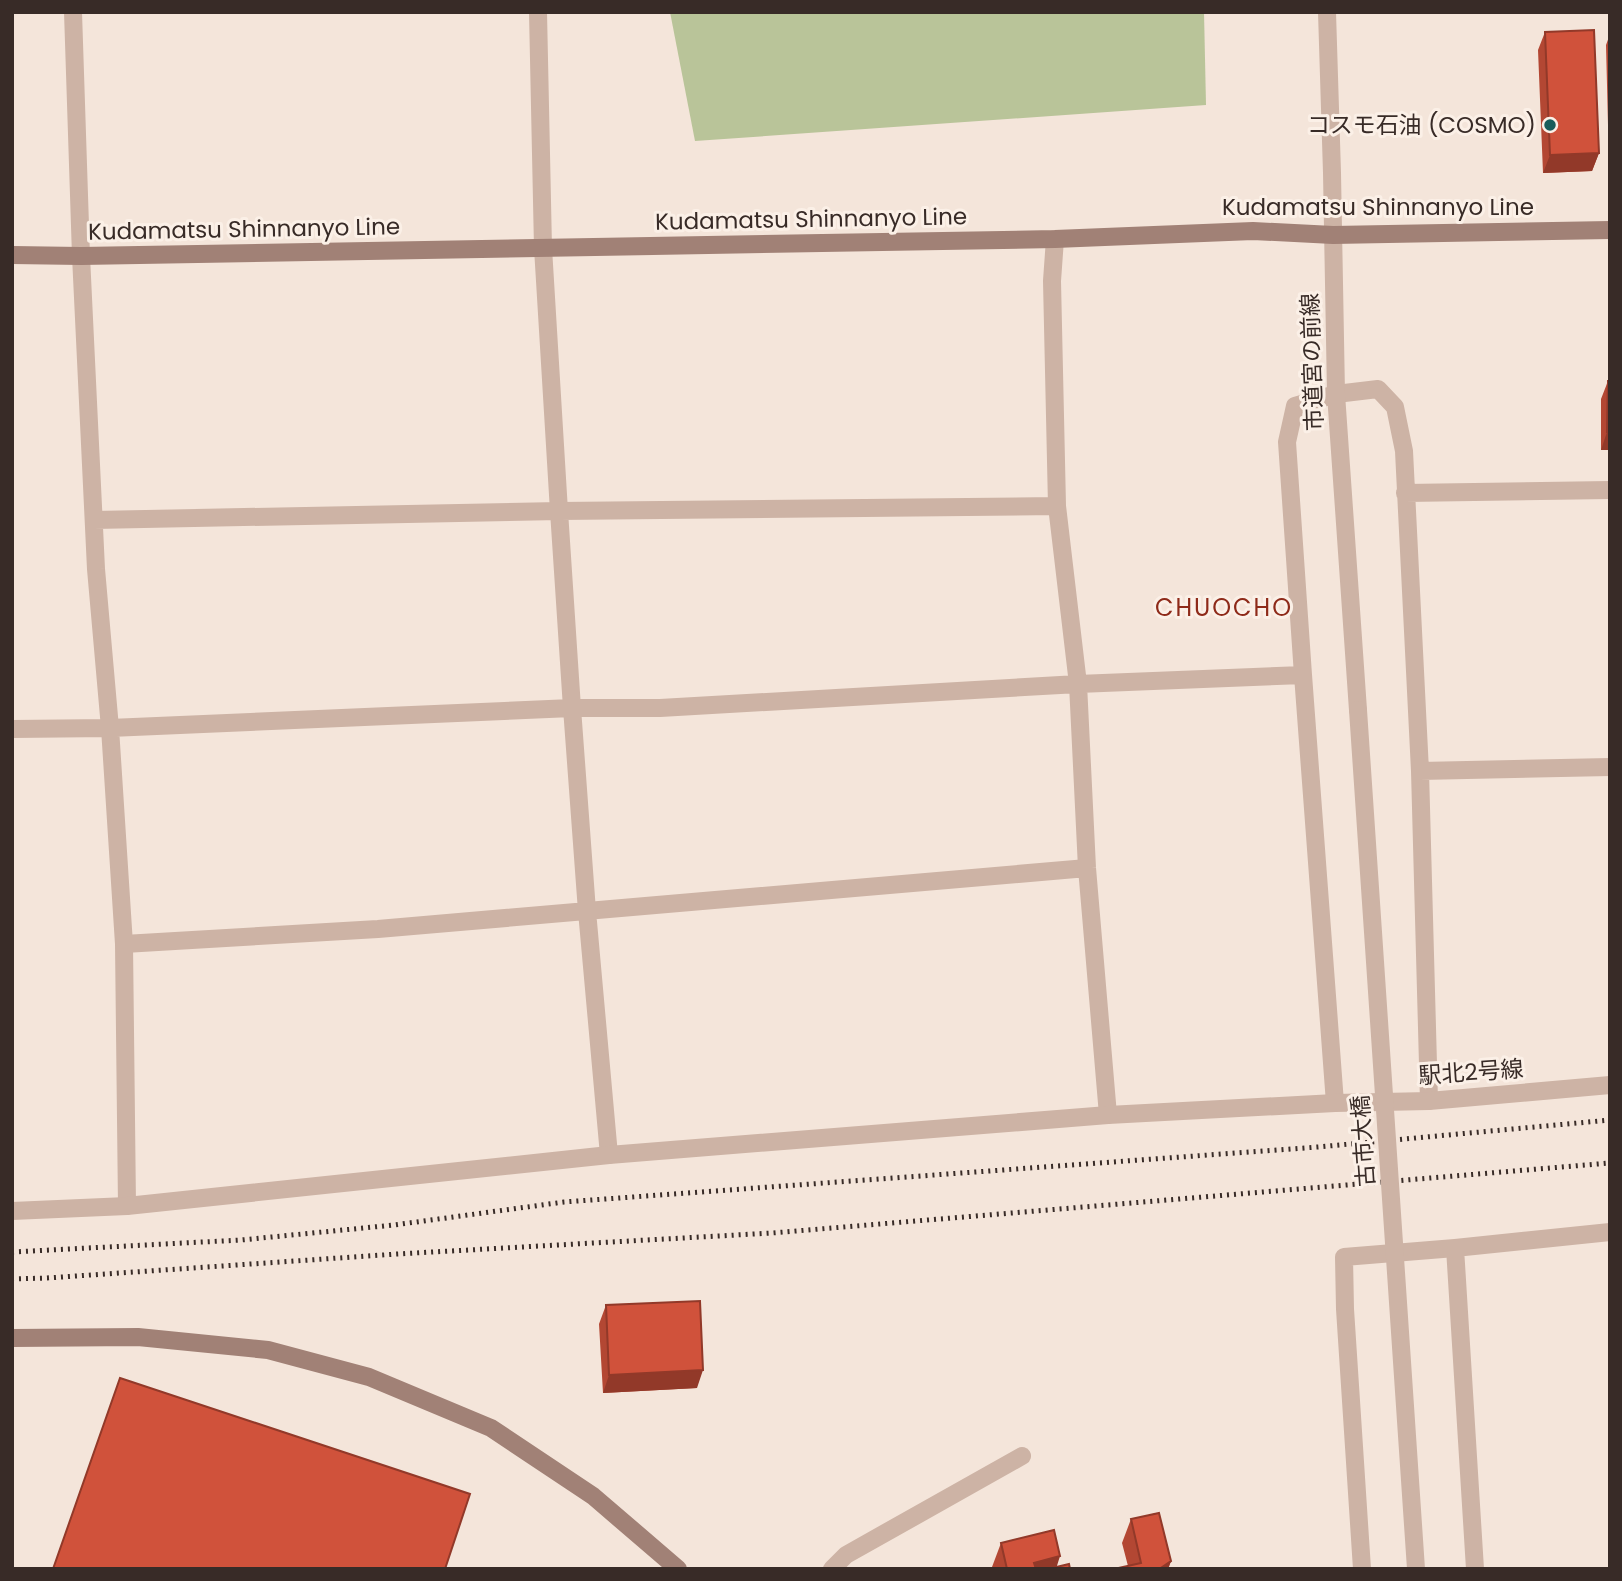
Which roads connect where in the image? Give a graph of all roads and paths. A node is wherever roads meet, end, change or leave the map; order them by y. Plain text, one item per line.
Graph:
1 (73, 12) edge
2 (538, 12) edge
3 (1327, 12) edge
4 (1610, 230) edge
5 (1333, 234) junction
6 (1055, 239) junction
7 (543, 248) junction
8 (12, 255) edge
9 (81, 256) junction
10 (1336, 394) junction
11 (1610, 491) edge
12 (1405, 493) junction
13 (1057, 506) junction
14 (559, 511) junction
15 (94, 520) junction
16 (1303, 675) junction
17 (1078, 684) junction
18 (572, 708) junction
19 (1358, 710) joint
20 (110, 727) junction
21 (12, 729) edge
22 (1610, 767) edge
23 (1420, 771) junction
24 (1087, 868) junction
25 (587, 911) junction
26 (124, 944) junction
27 (1610, 1085) edge
28 (1429, 1101) junction
29 (1335, 1103) junction
30 (1108, 1115) junction
31 (609, 1155) junction
32 (127, 1206) junction
33 (12, 1211) edge
34 (1610, 1231) edge
35 (1455, 1248) junction
36 (12, 1338) edge
37 (1022, 1456) dead end
38 (678, 1569) edge
39 (832, 1569) edge
40 (1362, 1569) edge
41 (1416, 1569) edge
42 (1475, 1569) edge

1 - 9 street
2 - 7 street
3 - 5 street, 市道宮の前線
4 - 5 main road, Kudamatsu Shinnanyo Line
5 - 6 main road, Kudamatsu Shinnanyo Line
5 - 10 street, 市道宮の前線
6 - 7 main road, Kudamatsu Shinnanyo Line
6 - 13 street
7 - 9 main road, Kudamatsu Shinnanyo Line
7 - 14 street
8 - 9 main road, Kudamatsu Shinnanyo Line
9 - 15 street
10 - 12 street
10 - 16 street
10 - 19 street, 市道宮の前線
11 - 12 street
12 - 23 street
13 - 14 street
13 - 17 street
14 - 15 street
14 - 18 street
15 - 20 street
16 - 17 street
16 - 29 street
17 - 18 street
17 - 24 street
18 - 20 street
18 - 25 street
19 - 41 street, 古市大橋, bridge
20 - 21 street
20 - 26 street
22 - 23 street
23 - 28 street
24 - 25 street
24 - 30 street
25 - 26 street
25 - 31 street
26 - 32 street
27 - 28 street, 駅北2号線
28 - 29 street, 駅北2号線
29 - 30 street, 駅北2号線
30 - 31 street, 駅北2号線
31 - 32 street, 駅北2号線
32 - 33 street, 駅北2号線
34 - 35 street
35 - 40 street
35 - 42 street
36 - 38 main road
37 - 39 street

